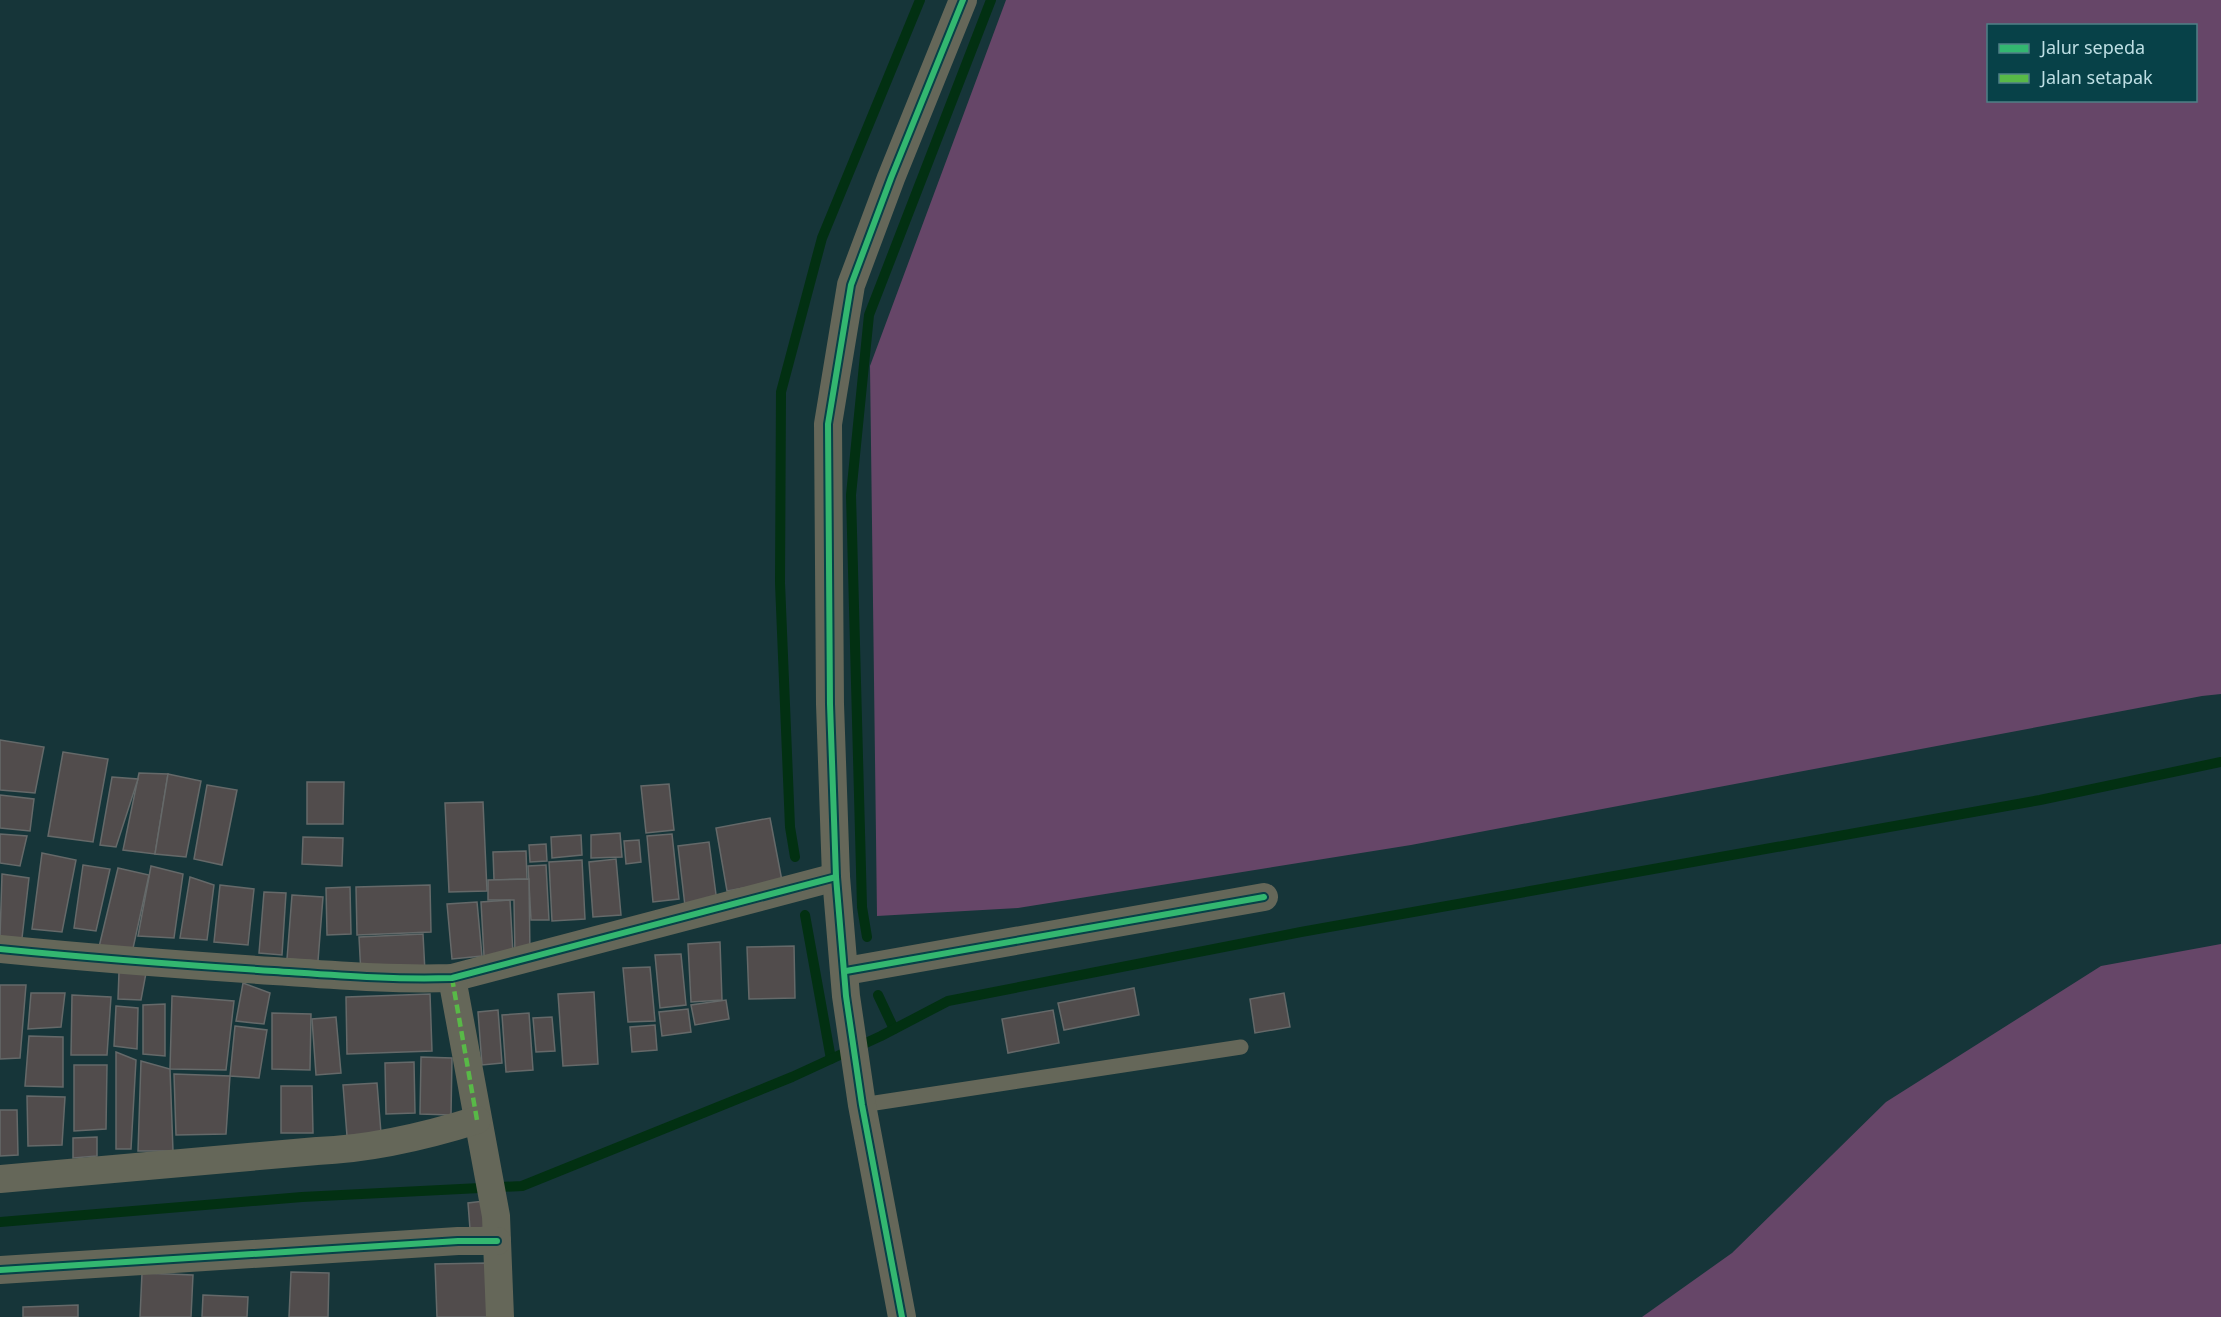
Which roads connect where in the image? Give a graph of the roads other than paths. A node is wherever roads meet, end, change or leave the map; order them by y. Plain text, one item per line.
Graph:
1 (963, 0) edge
2 (836, 877) junction
3 (1264, 897) dead end
4 (0, 949) edge
5 (452, 978) junction
6 (846, 984) junction
7 (1241, 1047) dead end
8 (862, 1105) junction
9 (477, 1120) junction
10 (0, 1179) edge
11 (496, 1229) junction
12 (0, 1270) edge
13 (500, 1317) edge
14 (902, 1317) edge

1 - 2 street
2 - 5 street
2 - 6 street
3 - 6 street
4 - 5 street
5 - 9 street
6 - 8 street
7 - 8 lane
8 - 14 street
9 - 10 street
9 - 11 street
11 - 12 street
11 - 13 street

